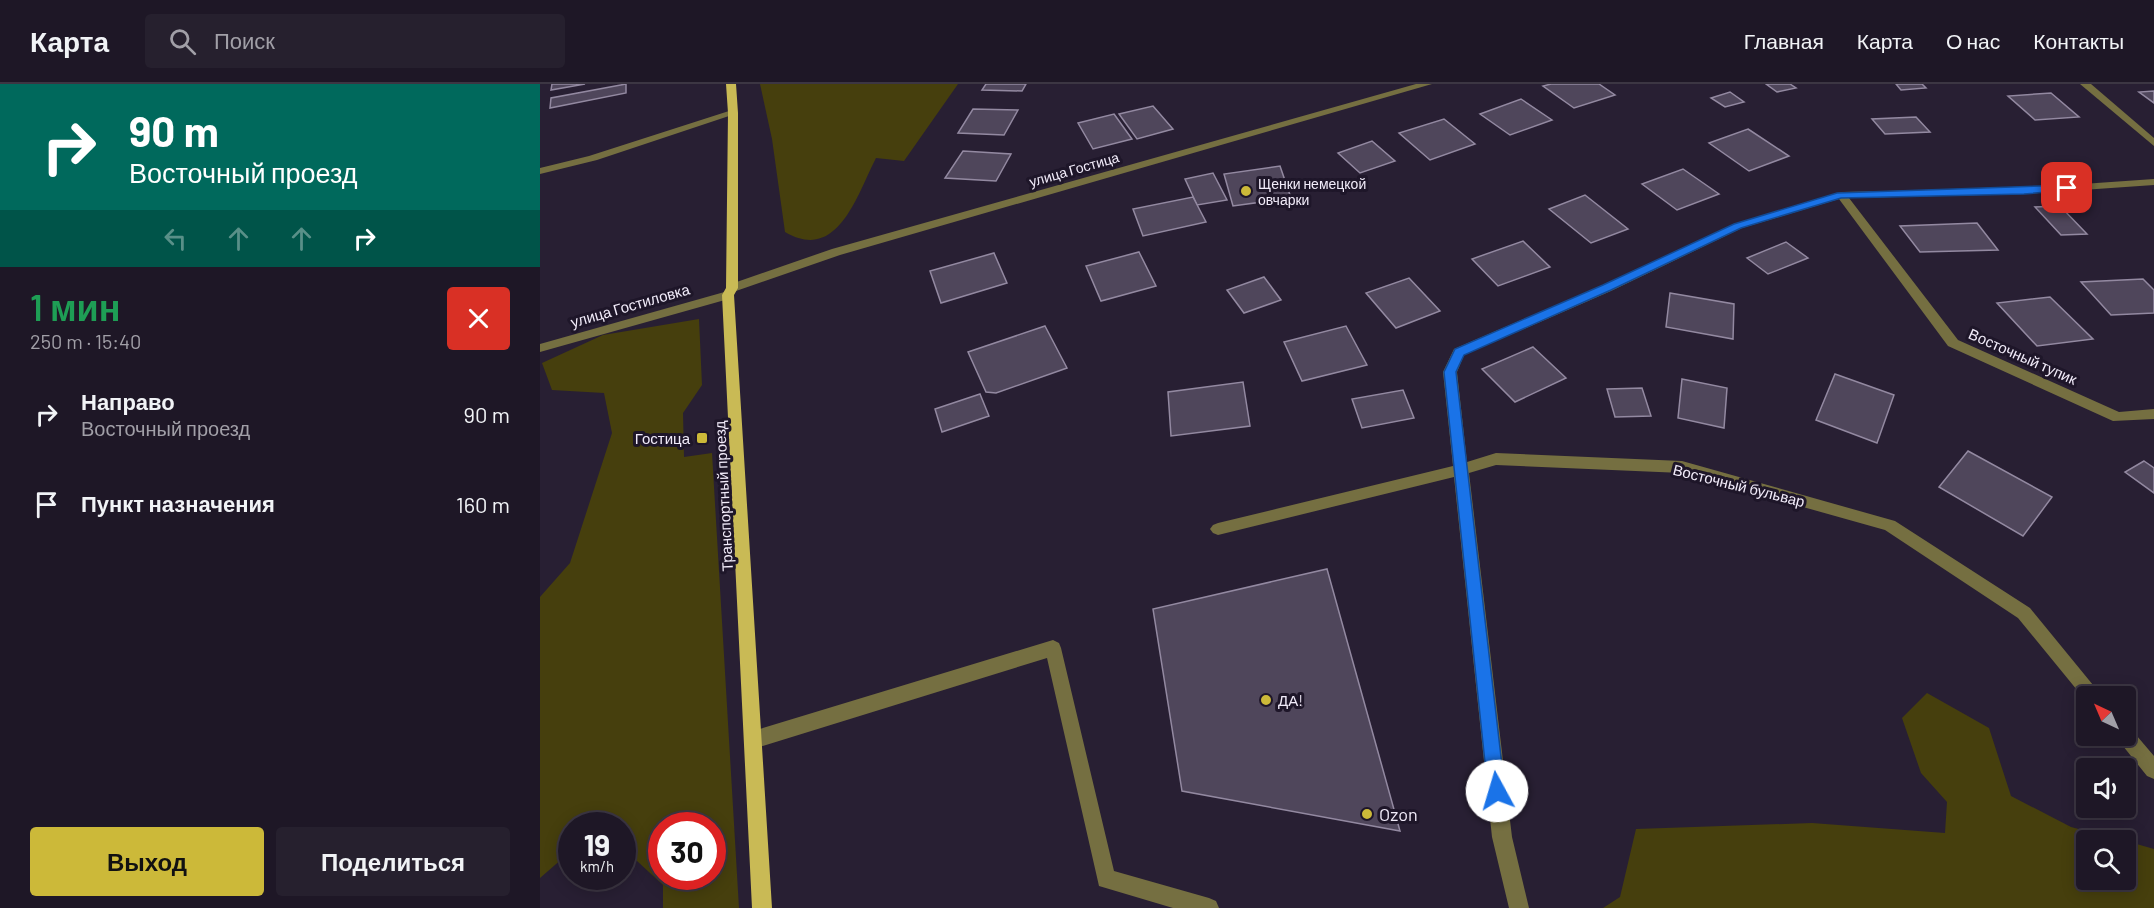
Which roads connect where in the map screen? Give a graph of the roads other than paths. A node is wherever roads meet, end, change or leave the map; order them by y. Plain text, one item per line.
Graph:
1 (730, 84) edge
2 (1427, 84) edge
3 (2085, 84) edge
4 (733, 113) junction
5 (2154, 143) edge
6 (540, 171) edge
7 (2154, 182) edge
8 (1840, 195) junction
9 (730, 291) junction
10 (540, 348) edge
11 (2154, 414) edge
12 (1461, 470) junction
13 (1218, 529) dead end
14 (2085, 686) edge
15 (753, 740) junction
16 (2134, 746) edge
17 (2154, 770) edge
18 (762, 908) edge
19 (1209, 908) edge
20 (1519, 908) edge

1 - 4 main road, Транспортный проезд
2 - 9 street, улица Гостица
3 - 5 street
4 - 6 street
4 - 9 main road, Транспортный проезд
7 - 8 street
8 - 11 street, Восточный тупик
8 - 12 street
9 - 10 street, улица Гостиловка
9 - 15 main road, Транспортный проезд
12 - 13 street, Восточный бульвар
12 - 14 street, Восточный бульвар
12 - 20 street
15 - 18 main road, Транспортный проезд
15 - 19 street
16 - 17 street

